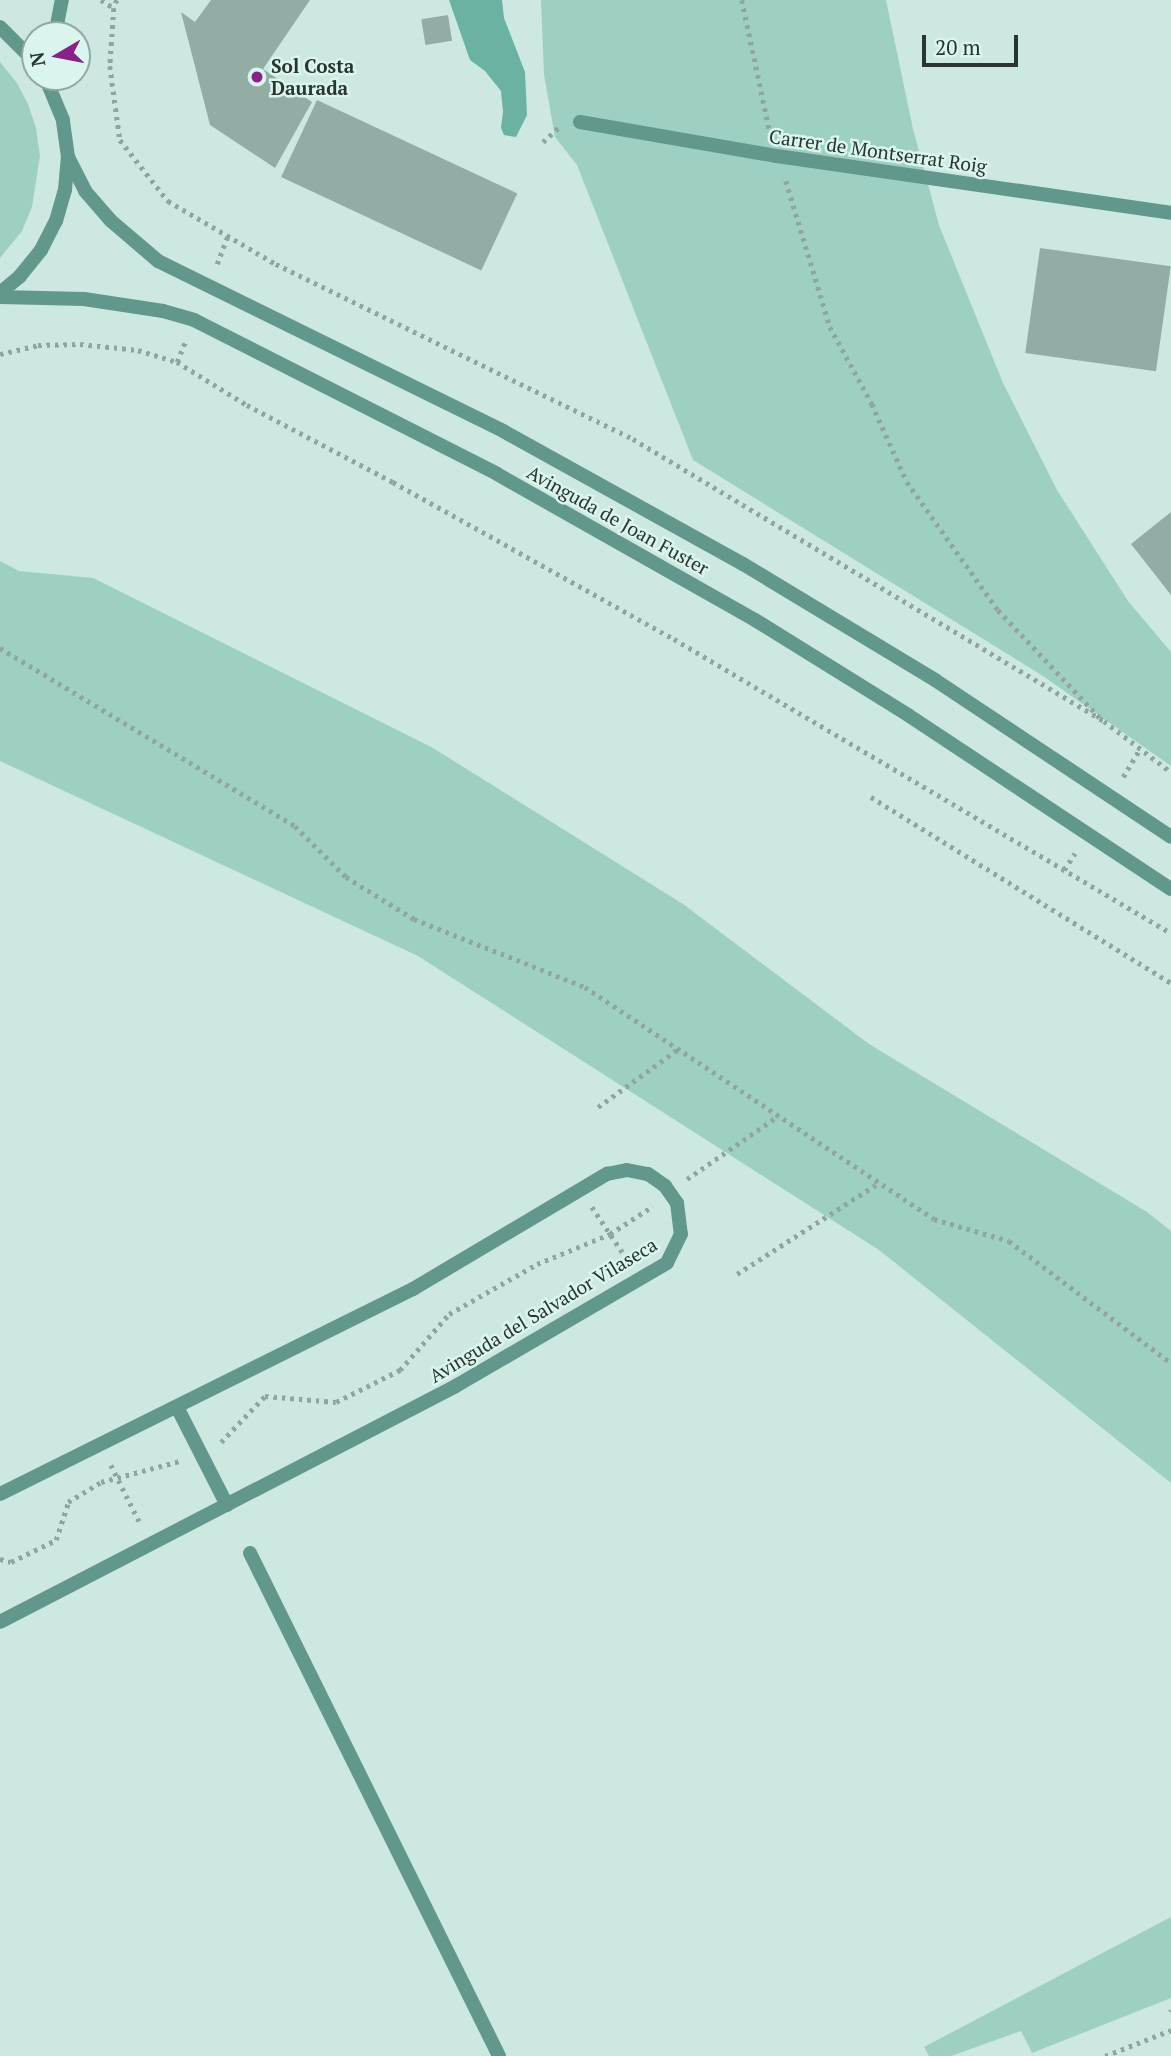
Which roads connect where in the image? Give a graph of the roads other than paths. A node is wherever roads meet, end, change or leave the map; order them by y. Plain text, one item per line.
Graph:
1 (62, 0) edge
2 (58, 21) edge
3 (0, 27) edge
4 (21, 47) edge
5 (52, 91) edge
6 (580, 122) dead end
7 (68, 157) junction
8 (1171, 213) edge
9 (0, 295) edge
10 (1171, 837) edge
11 (1171, 889) edge
12 (177, 1407) junction
13 (0, 1494) edge
14 (227, 1505) junction
15 (250, 1553) dead end
16 (0, 1622) edge
17 (499, 2056) edge

1 - 2 street
3 - 4 street
5 - 7 street
6 - 8 street, Carrer de Montserrat Roig
7 - 9 street
7 - 10 street, Avinguda de Joan Fuster
9 - 11 street, Avinguda de Joan Fuster
12 - 13 street
12 - 14 street
12 - 14 street, Avinguda del Salvador Vilaseca
14 - 16 street, Avinguda del Salvador Vilaseca
15 - 17 street

